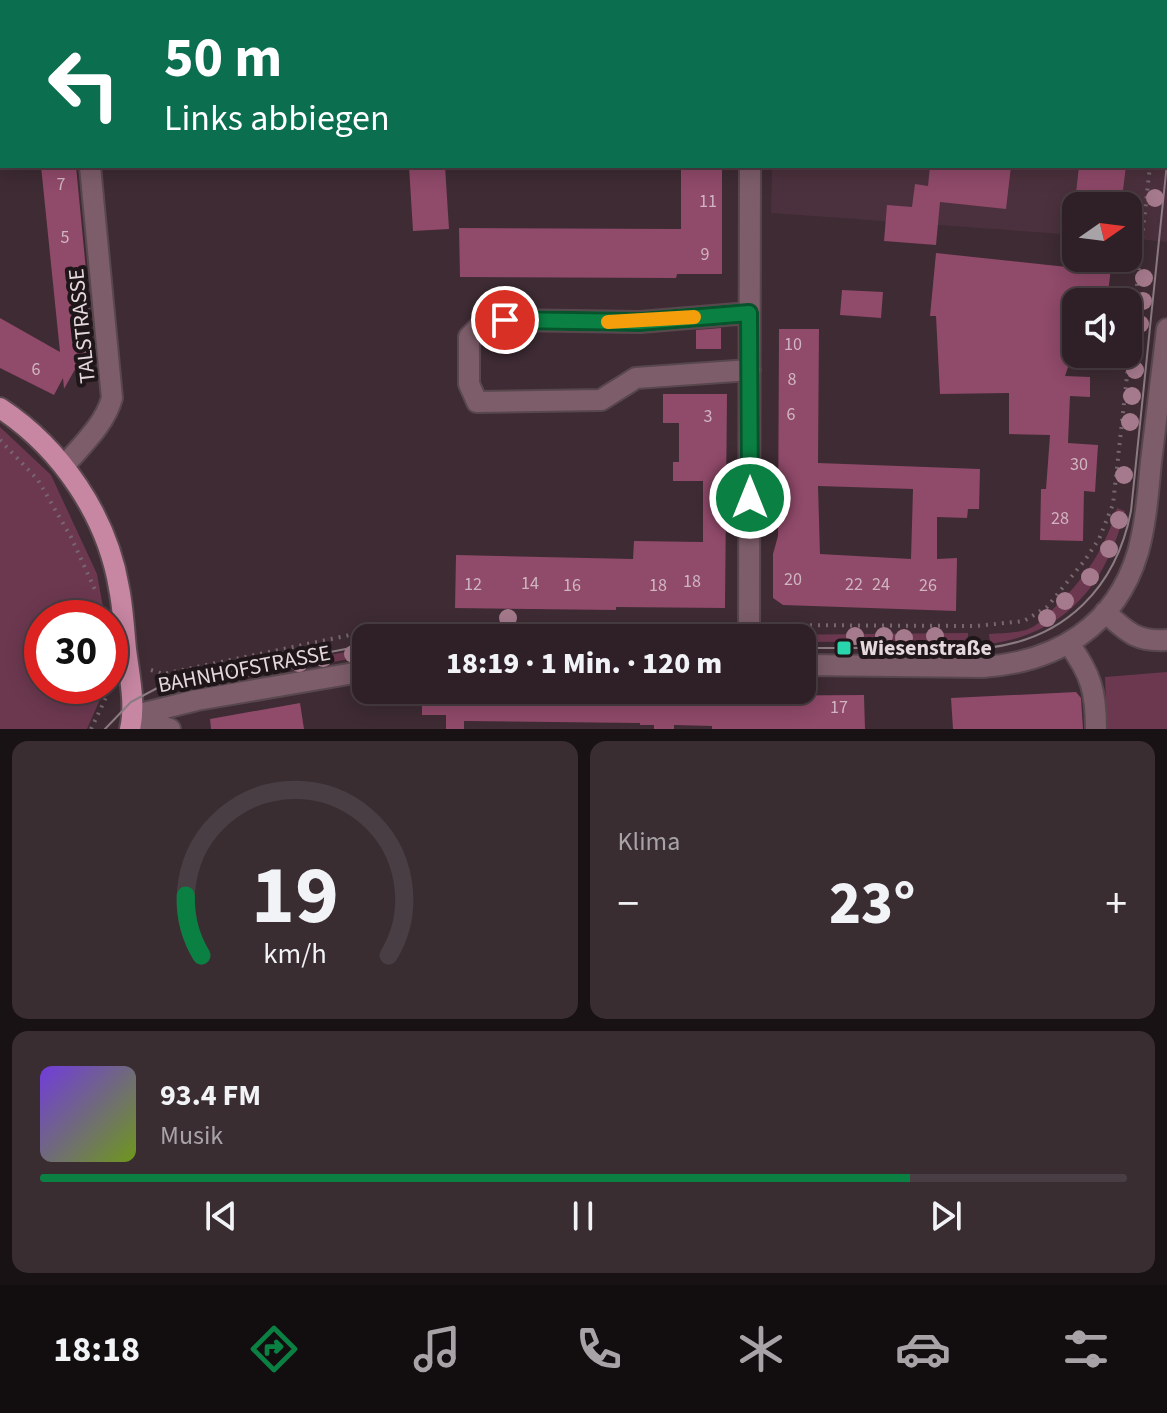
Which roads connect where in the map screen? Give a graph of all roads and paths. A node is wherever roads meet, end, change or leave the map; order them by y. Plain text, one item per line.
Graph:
1 (90, 168) edge
2 (750, 168) edge
3 (1150, 168) edge
4 (749, 313) junction
5 (1167, 329) edge
6 (750, 370) junction
7 (0, 408) edge
8 (0, 440) edge
9 (64, 466) junction
10 (97, 595) dead end
11 (119, 600) edge
12 (1105, 612) junction
13 (750, 624) edge
14 (816, 628) edge
15 (352, 635) edge
16 (1167, 640) edge
17 (1069, 644) junction
18 (816, 665) edge
19 (352, 673) edge
20 (128, 675) edge
21 (105, 704) edge
22 (131, 722) edge
23 (91, 729) edge
24 (170, 729) edge
25 (1096, 729) edge

1 - 9 street, TALSTRASSE
2 - 4 street
3 - 14 path
4 - 6 street
4 - 6 street
5 - 12 street
6 - 13 street
7 - 9 main road
8 - 10 path
9 - 11 main road
12 - 16 street
12 - 17 street
15 - 20 path
17 - 18 street
17 - 25 street
19 - 22 street, BAHNHOFSTRASSE
21 - 23 path
22 - 24 street

